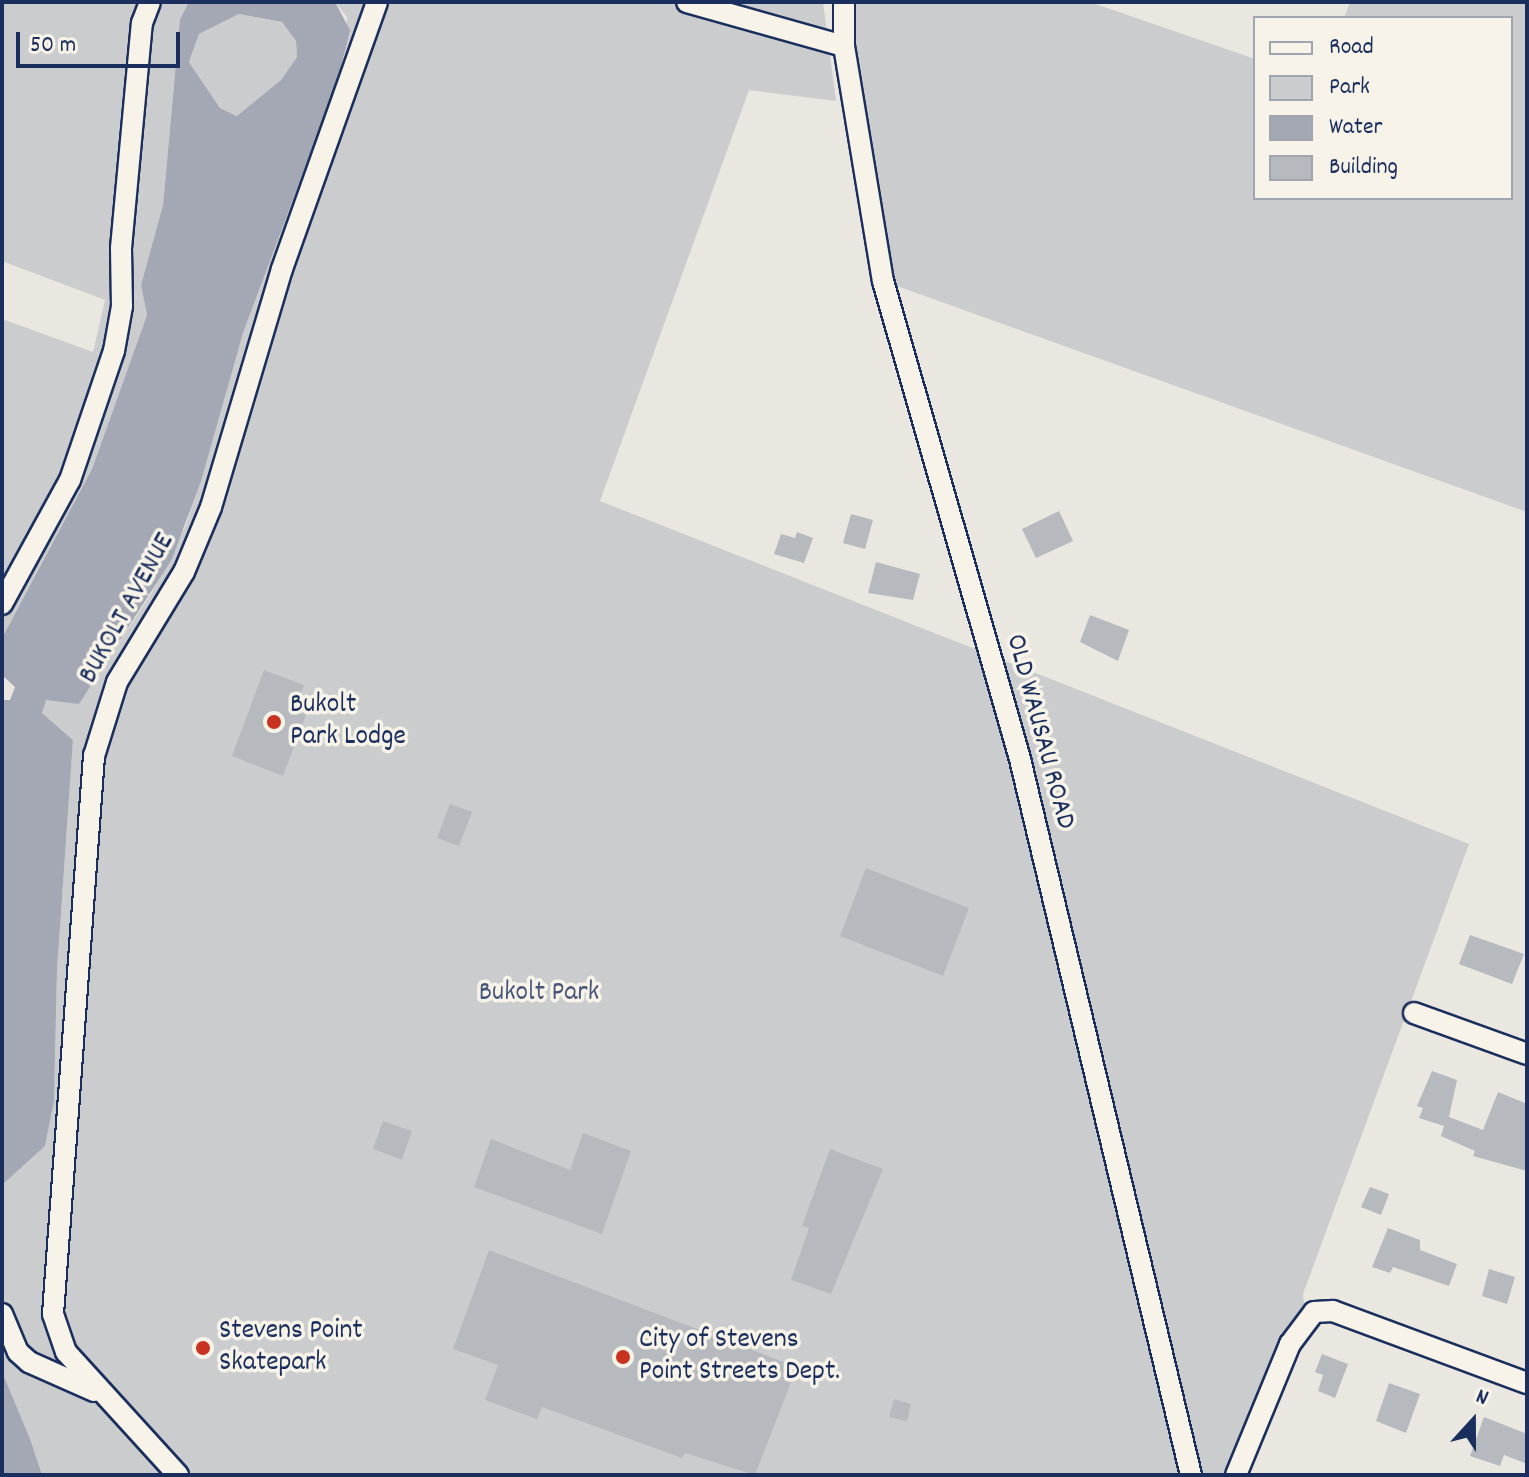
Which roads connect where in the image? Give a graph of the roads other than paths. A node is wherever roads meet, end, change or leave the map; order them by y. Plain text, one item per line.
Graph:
1 (150, 2) edge
2 (377, 2) edge
3 (687, 2) edge
4 (844, 2) edge
5 (844, 46) junction
6 (2, 604) edge
7 (1414, 1013) dead end
8 (1527, 1054) edge
9 (2, 1314) edge
10 (1527, 1383) edge
11 (105, 1396) junction
12 (178, 1475) edge
13 (1191, 1475) edge
14 (1236, 1475) edge

1 - 6 street
2 - 11 street, BUKOLT AVENUE
3 - 5 street
4 - 5 street, OLD WAUSAU ROAD
5 - 13 street, OLD WAUSAU ROAD
7 - 8 street
9 - 11 street, BUKOLT AVENUE
10 - 14 street
11 - 12 street, BUKOLT AVENUE

